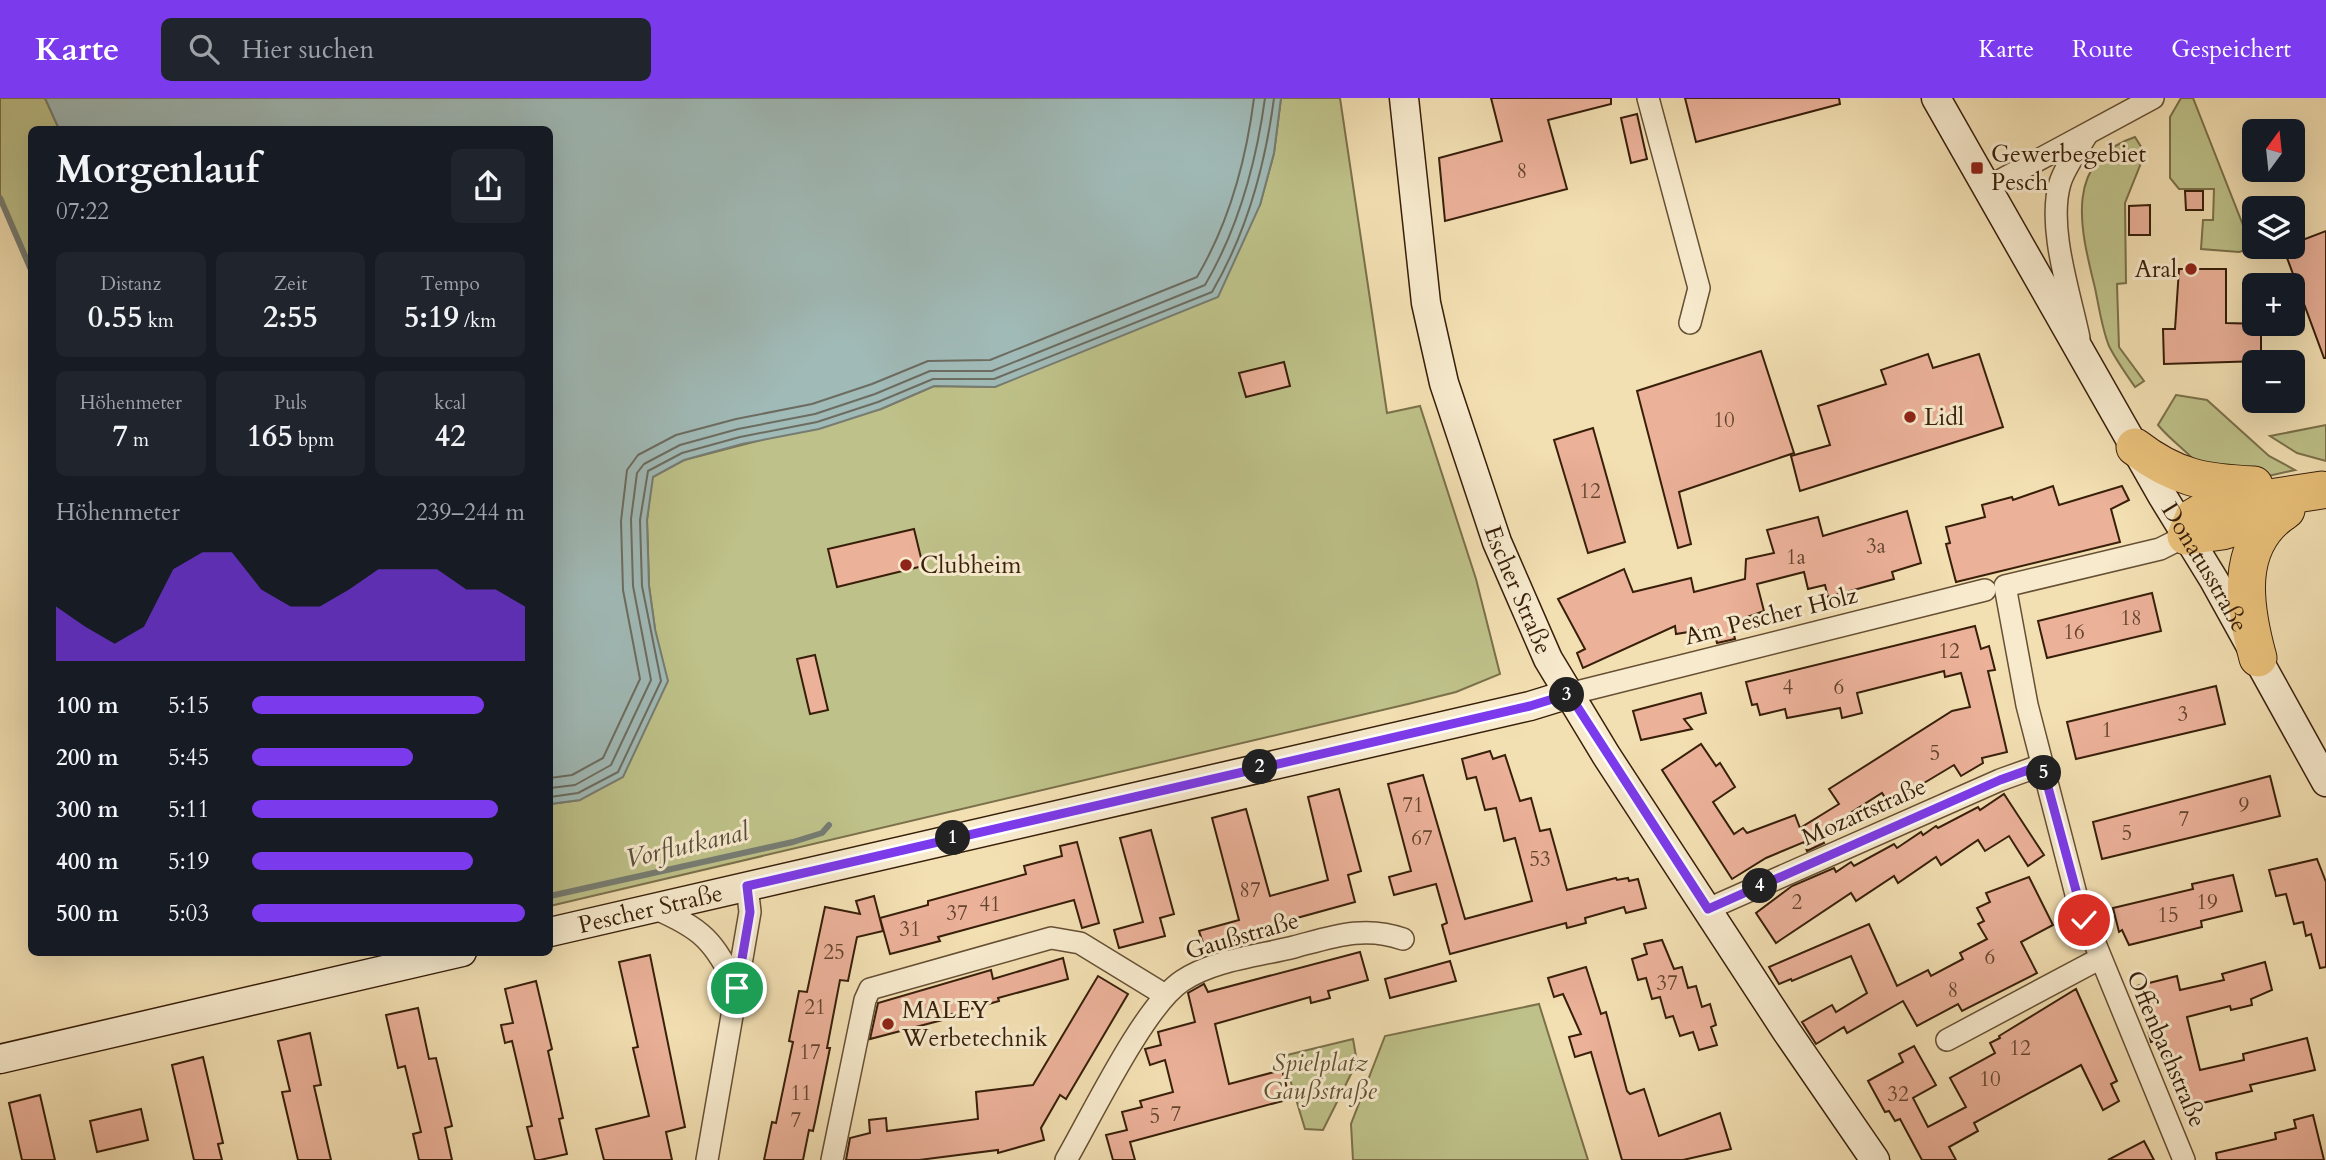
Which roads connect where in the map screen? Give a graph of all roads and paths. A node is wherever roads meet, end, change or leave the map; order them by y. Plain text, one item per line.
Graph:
1 (1404, 98) edge
2 (1648, 98) edge
3 (1936, 98) edge
4 (2153, 98) edge
5 (2087, 136) junction
6 (1988, 187) junction
7 (1690, 323) dead end
8 (2081, 352) junction
9 (2135, 447) junction
10 (2324, 489) edge
11 (2282, 513) junction
12 (2186, 536) junction
13 (1995, 588) junction
14 (2258, 658) junction
15 (1569, 694) junction
16 (2042, 765) junction
17 (2326, 782) edge
18 (747, 886) junction
19 (654, 908) junction
20 (1708, 909) junction
21 (553, 931) edge
22 (1403, 939) dead end
23 (445, 956) edge
24 (2099, 959) junction
25 (737, 988) junction
26 (1165, 995) junction
27 (1947, 1040) dead end
28 (0, 1059) edge
29 (707, 1160) edge
30 (832, 1160) edge
31 (1066, 1160) edge
32 (1875, 1160) edge
33 (2184, 1160) edge

1 - 15 street, Escher Straße
2 - 7 street
3 - 6 street, Donatusstraße
4 - 5 street
5 - 6 street
5 - 8 street, Donatusstraße
6 - 8 street, Donatusstraße
8 - 9 street, Donatusstraße
9 - 10 highway
9 - 12 street, Donatusstraße
10 - 11 highway
10 - 12 highway
11 - 12 highway
11 - 14 highway
12 - 13 street, Am Pescher Holz
12 - 14 street, Donatusstraße
13 - 15 street, Am Pescher Holz
13 - 16 street, Offenbachstraße
14 - 17 street, Donatusstraße
15 - 18 street, Pescher Straße
15 - 20 street, Escher Straße
16 - 20 street, Mozartstraße
16 - 24 street, Offenbachstraße
18 - 19 street, Pescher Straße
18 - 25 street
19 - 21 street, Pescher Straße
19 - 25 street
20 - 32 street, Escher Straße
22 - 26 street, Gaußstraße
23 - 28 street
24 - 27 street, Offenbachstraße
24 - 33 street, Offenbachstraße
25 - 29 street
26 - 30 street
26 - 31 street, Gaußstraße

